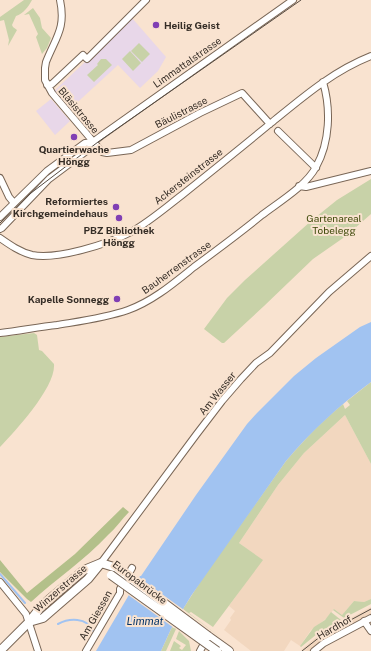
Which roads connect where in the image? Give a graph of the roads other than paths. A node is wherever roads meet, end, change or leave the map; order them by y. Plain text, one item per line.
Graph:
1 (60, 0) edge
2 (146, 0) edge
3 (293, 0) edge
4 (371, 56) edge
5 (323, 82) junction
6 (47, 85) junction
7 (270, 124) junction
8 (278, 131) dead end
9 (93, 142) junction
10 (316, 168) junction
11 (371, 171) edge
12 (0, 178) edge
13 (38, 185) junction
14 (299, 186) junction
15 (14, 203) junction
16 (0, 217) edge
17 (0, 229) edge
18 (0, 238) edge
19 (371, 256) edge
20 (0, 333) edge
21 (101, 563) junction
22 (132, 568) dead end
23 (0, 582) edge
24 (371, 618) edge
25 (364, 621) junction
26 (29, 622) junction
27 (371, 631) edge
28 (206, 639) junction
29 (0, 651) edge
30 (38, 651) edge
31 (86, 651) edge
32 (200, 651) edge
33 (217, 651) edge
34 (229, 651) edge
35 (314, 651) edge

1 - 6 street, Bläsistrasse
2 - 6 street
3 - 9 street, Limmattalstrasse
4 - 5 street, Ackersteinstrasse
5 - 7 street, Ackersteinstrasse
5 - 10 street, Bauherrenstrasse
6 - 9 street, Bläsistrasse
7 - 9 street, Bäulistrasse
7 - 18 street, Ackersteinstrasse
8 - 10 street
9 - 13 street, Limmattalstrasse
10 - 14 street, Bauherrenstrasse
11 - 14 street
12 - 15 street
13 - 15 street
13 - 17 street
14 - 20 street, Bauherrenstrasse
15 - 16 street
19 - 21 street, Am Wasser
21 - 26 main road, Winzerstrasse
21 - 28 main road, Europabrücke, bridge
22 - 31 street, Am Giessen
23 - 26 street
24 - 25 street, Hardhof
25 - 27 street, Hardhof
25 - 35 street, Hardhof
26 - 29 main road, Winzerstrasse
26 - 30 street
28 - 32 street
28 - 33 main road, Europabrücke, bridge
28 - 34 main road, Europabrücke

